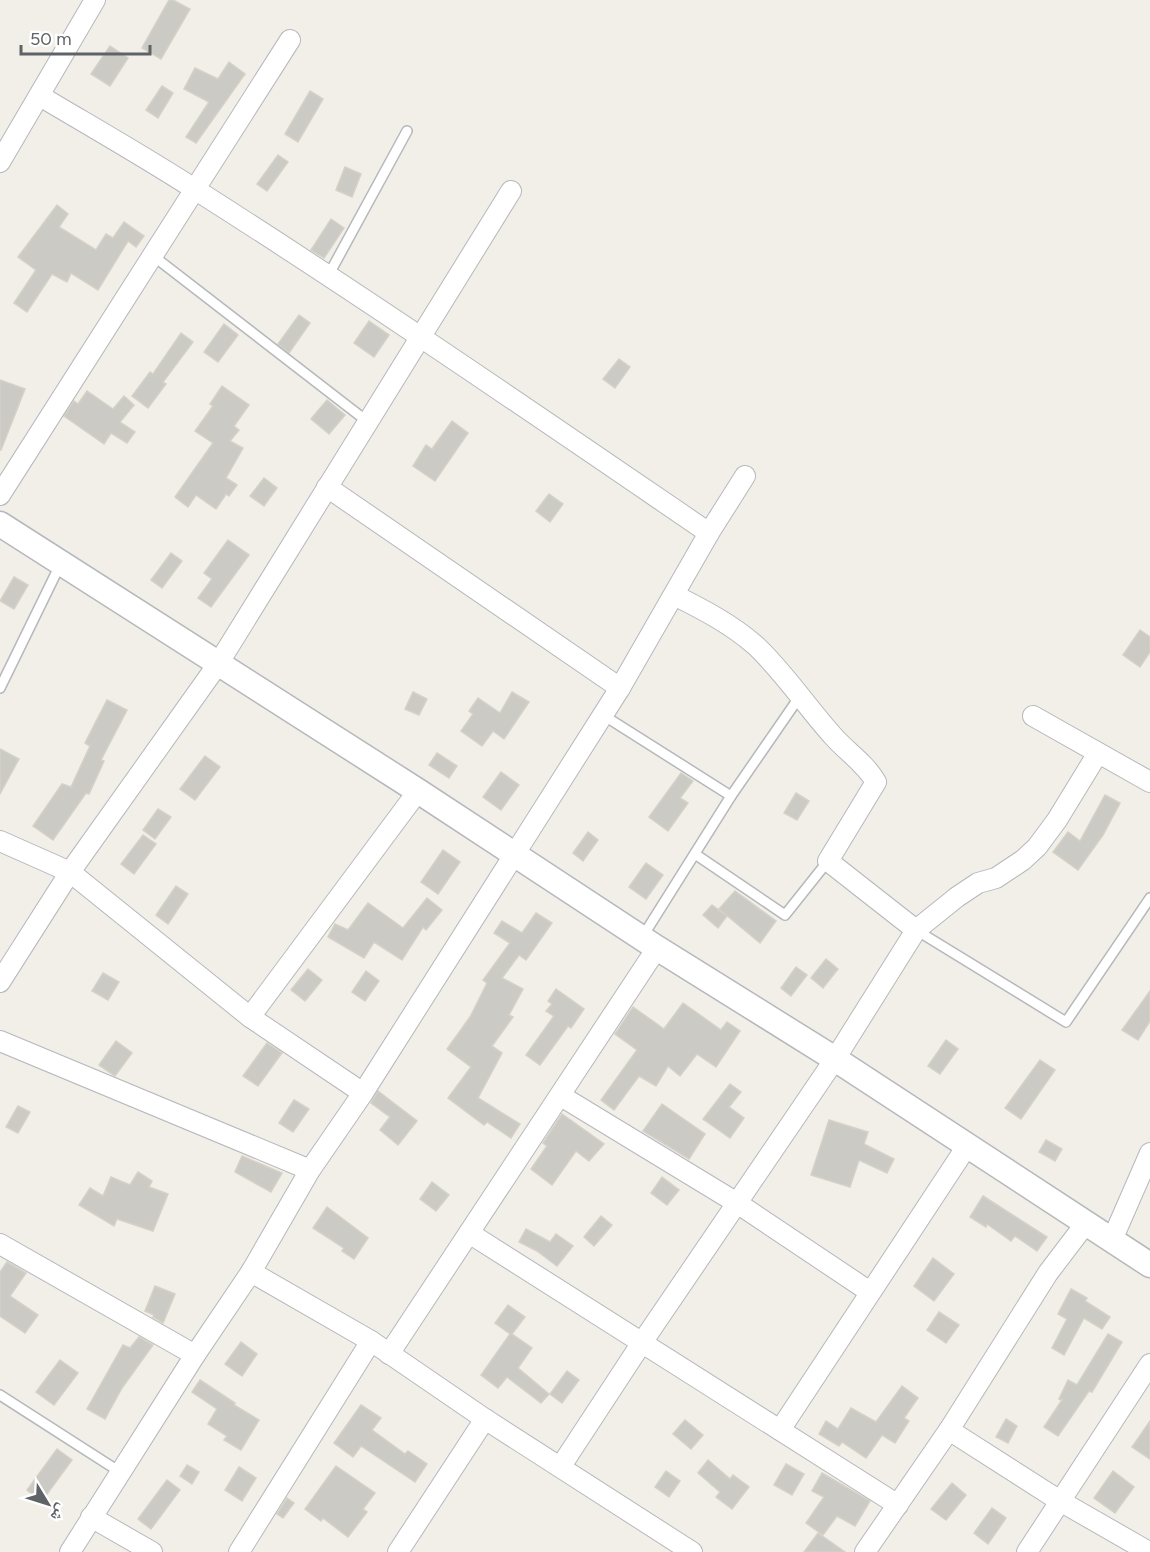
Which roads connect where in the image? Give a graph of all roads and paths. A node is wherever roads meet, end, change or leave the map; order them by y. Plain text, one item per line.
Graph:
1 (95, 0) edge
2 (290, 40) dead end
3 (40, 96) junction
4 (407, 131) dead end
5 (0, 162) edge
6 (194, 188) junction
7 (511, 191) dead end
8 (152, 255) junction
9 (328, 276) junction
10 (422, 337) junction
11 (368, 422) junction
12 (745, 476) dead end
13 (327, 487) junction
14 (0, 495) edge
15 (0, 524) edge
16 (709, 533) junction
17 (61, 562) junction
18 (674, 595) junction
19 (218, 664) junction
20 (0, 688) edge
21 (620, 688) junction
22 (800, 696) junction
23 (603, 715) junction
24 (1033, 716) dead end
25 (1098, 753) junction
26 (1150, 782) edge
27 (418, 791) junction
28 (731, 796) junction
29 (0, 841) edge
30 (695, 854) junction
31 (514, 855) junction
32 (828, 861) junction
33 (70, 872) junction
34 (1150, 898) edge
35 (916, 930) junction
36 (650, 943) junction
37 (0, 982) edge
38 (250, 1017) junction
39 (0, 1041) edge
40 (835, 1059) junction
41 (363, 1094) junction
42 (561, 1096) junction
43 (967, 1146) junction
44 (1150, 1153) edge
45 (310, 1170) junction
46 (737, 1203) junction
47 (1086, 1223) junction
48 (468, 1233) junction
49 (1112, 1240) junction
50 (0, 1244) edge
51 (1150, 1265) edge
52 (251, 1272) junction
53 (870, 1292) junction
54 (371, 1341) junction
55 (641, 1344) junction
56 (390, 1354) junction
57 (195, 1355) junction
58 (1150, 1364) edge
59 (0, 1395) edge
60 (485, 1419) junction
61 (780, 1430) junction
62 (949, 1430) junction
63 (561, 1466) junction
64 (120, 1472) junction
65 (1060, 1501) junction
66 (898, 1505) junction
67 (91, 1517) junction
68 (70, 1552) edge
69 (152, 1552) edge
70 (239, 1552) edge
71 (398, 1552) edge
72 (692, 1552) edge
73 (865, 1552) edge
74 (1027, 1552) edge
75 (1149, 1552) edge

1 - 3 street
2 - 6 street
3 - 5 street
3 - 6 street
4 - 9 lane
6 - 8 street
6 - 9 street
7 - 10 street
8 - 11 lane
8 - 14 street
9 - 10 street
10 - 11 street
10 - 16 street
11 - 13 street
12 - 16 street
13 - 19 street
13 - 21 street
15 - 17 street
16 - 18 street
17 - 19 street
17 - 20 lane
18 - 21 street
18 - 22 street
19 - 27 street
19 - 33 street
21 - 23 street
22 - 28 lane
22 - 32 street
23 - 28 lane
23 - 31 street
24 - 25 street
25 - 26 street
25 - 35 street
27 - 31 street
27 - 38 street
28 - 30 lane
29 - 33 street
30 - 32 lane
30 - 36 lane
31 - 36 street
31 - 41 street
32 - 35 street
33 - 37 street
33 - 38 street
34 - 35 lane
35 - 40 street
36 - 40 street
36 - 42 street
38 - 41 street
39 - 45 street
40 - 43 street
40 - 46 street
41 - 45 street
42 - 46 street
42 - 48 street
43 - 47 street
43 - 53 street
44 - 49 street
45 - 52 street
46 - 53 street
46 - 55 street
47 - 49 street
47 - 62 street
48 - 55 street
48 - 56 street
49 - 51 street
50 - 57 street
52 - 54 street
52 - 57 street
53 - 61 street
54 - 56 street
54 - 70 street
55 - 61 street
55 - 63 street
56 - 60 street
57 - 64 street
58 - 65 street
59 - 64 lane
60 - 63 street
60 - 71 street
61 - 66 street
62 - 65 street
62 - 66 street
63 - 72 street
64 - 67 street
65 - 74 street
65 - 75 street
66 - 73 street
67 - 68 street
67 - 69 street

